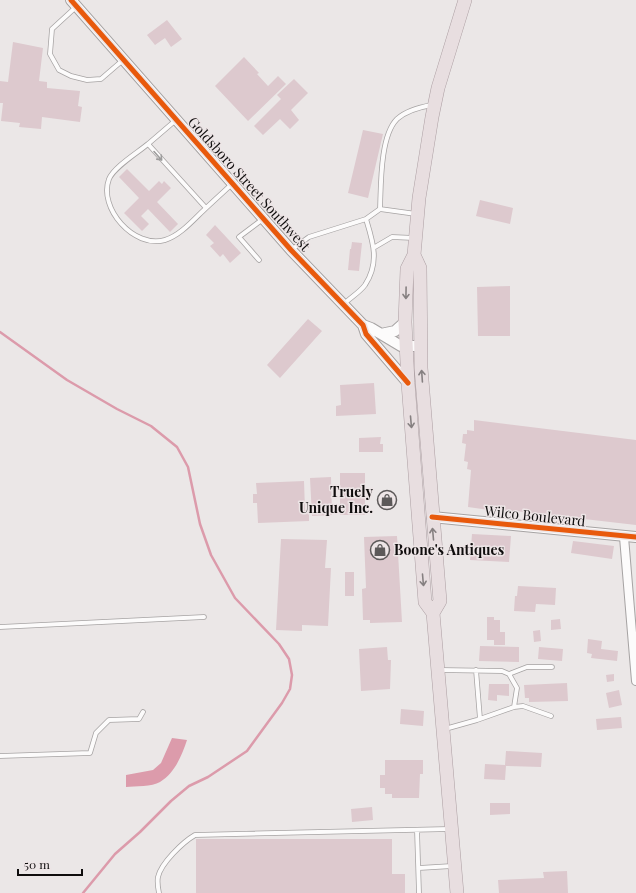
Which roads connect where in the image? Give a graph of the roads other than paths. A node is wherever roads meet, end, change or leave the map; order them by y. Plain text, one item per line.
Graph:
1 (465, 0) edge
2 (73, 3) edge
3 (123, 60) junction
4 (435, 104) junction
5 (176, 120) junction
6 (148, 144) junction
7 (232, 184) junction
8 (206, 208) junction
9 (380, 209) junction
10 (417, 214) junction
11 (263, 219) junction
12 (366, 219) junction
13 (415, 238) junction
14 (375, 247) junction
15 (291, 250) junction
16 (414, 255) junction
17 (259, 260) dead end
18 (343, 304) junction
19 (405, 322) junction
20 (363, 325) junction
21 (381, 334) junction
22 (406, 346) junction
23 (420, 346) junction
24 (408, 383) junction
25 (432, 517) junction
26 (624, 537) junction
27 (636, 537) edge
28 (433, 613) junction
29 (204, 617) dead end
30 (0, 627) edge
31 (552, 667) dead end
32 (438, 670) junction
33 (476, 670) junction
34 (509, 674) junction
35 (636, 681) edge
36 (514, 707) junction
37 (143, 712) dead end
38 (551, 716) dead end
39 (480, 719) junction
40 (442, 730) junction
41 (0, 756) edge
42 (452, 828) junction
43 (417, 830) junction
44 (455, 866) junction
45 (418, 868) junction
46 (159, 893) edge
47 (419, 893) edge
48 (457, 893) edge

1 - 4 highway
2 - 3 street, Goldsboro Street Southwest
2 - 3 lane
3 - 5 street, Goldsboro Street Southwest
4 - 9 lane
4 - 10 highway
5 - 6 lane
5 - 7 street, Goldsboro Street Southwest
6 -> 8 lane
6 - 8 lane
7 - 8 lane
7 - 11 street, Goldsboro Street Southwest
9 - 10 lane
9 - 12 lane
10 - 13 highway
11 - 15 street, Goldsboro Street Southwest
11 - 17 lane
12 - 14 lane
12 - 15 lane
13 - 14 lane
13 - 16 highway
14 - 18 lane
15 - 18 street, Goldsboro Street Southwest
16 -> 19 highway
16 - 23 highway
18 - 20 street, Goldsboro Street Southwest
19 - 21 street
19 - 22 highway
20 - 21 street, Goldsboro Street Southwest
20 - 24 street, Goldsboro Street Southwest
21 - 22 street, Goldsboro Street Southwest
22 - 23 street, Goldsboro Street Southwest
22 - 24 highway
25 -> 23 highway
24 -> 28 highway
25 - 26 street, Wilco Boulevard
28 -> 25 highway
26 - 27 street, Wilco Boulevard
26 - 35 street
28 - 32 highway
29 - 30 lane
31 - 34 lane
32 - 33 lane
32 - 40 highway
33 - 34 lane
33 - 39 lane
34 - 36 lane
36 - 38 lane
36 - 39 lane
37 - 41 lane
39 - 40 lane
40 - 42 highway
42 - 43 lane
42 - 44 highway
43 - 45 lane
43 - 46 lane
44 - 45 lane
44 - 48 highway
45 - 47 lane

